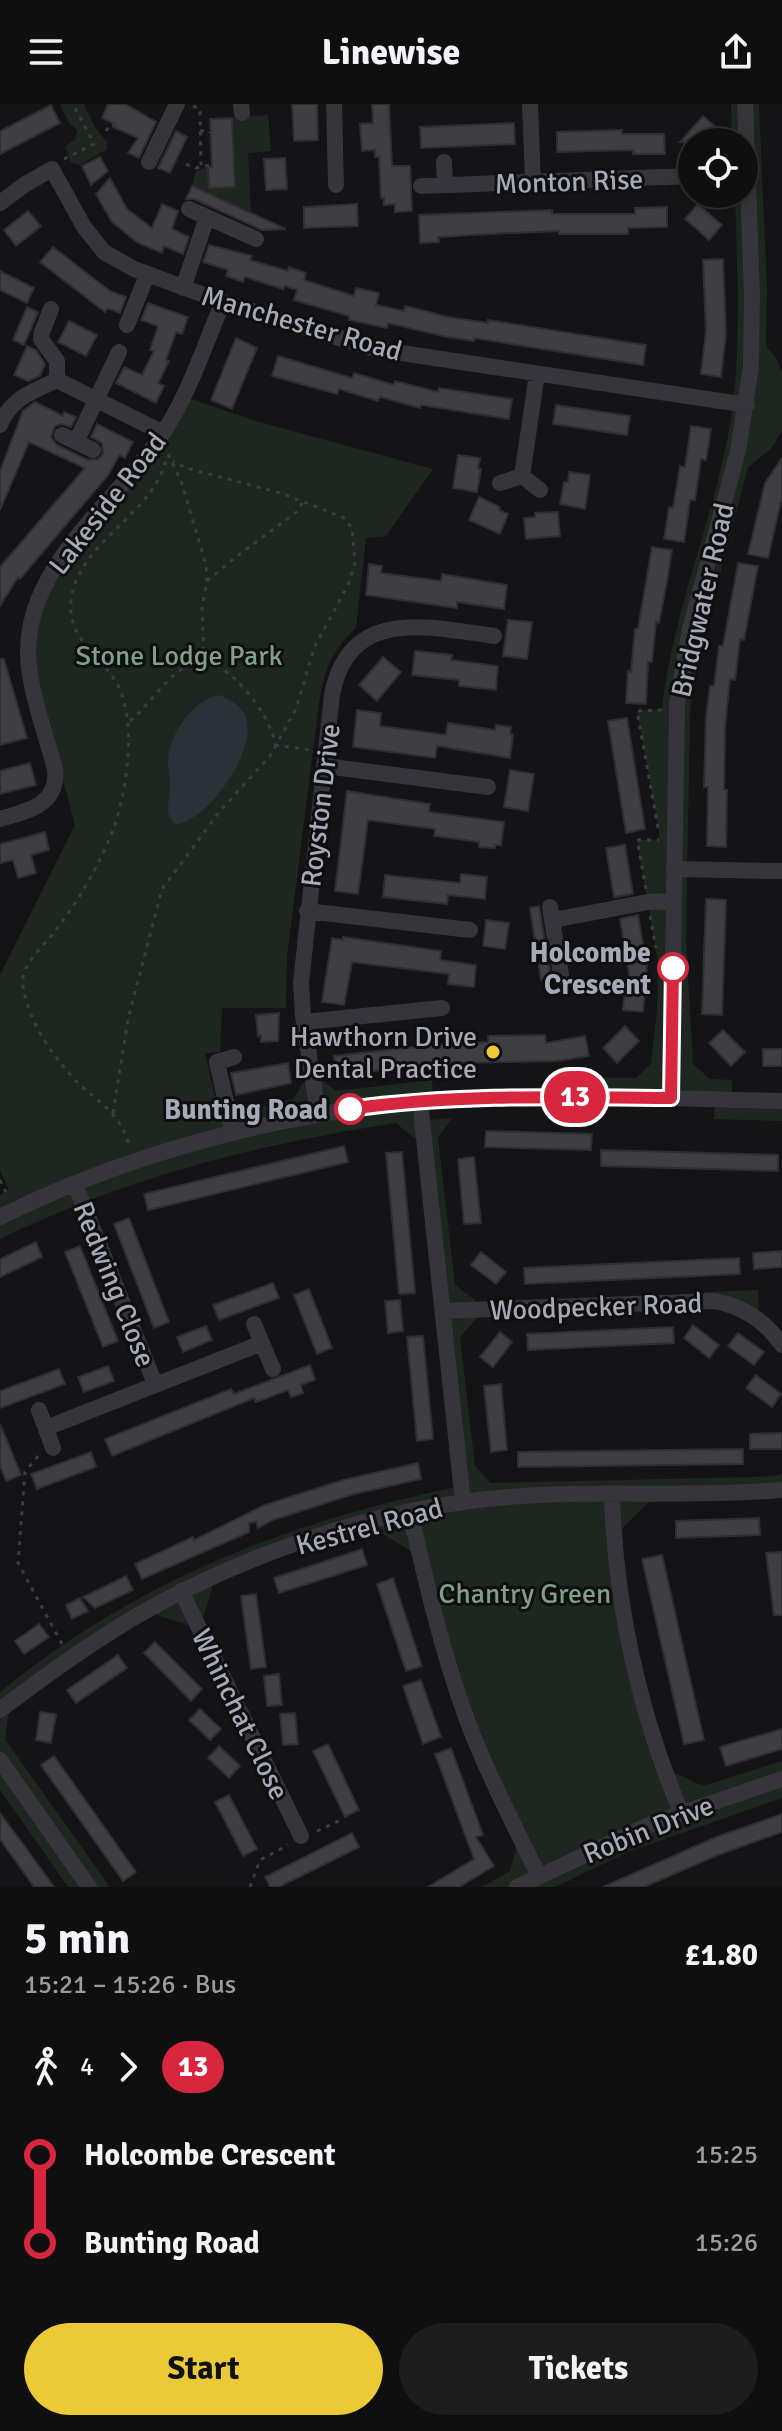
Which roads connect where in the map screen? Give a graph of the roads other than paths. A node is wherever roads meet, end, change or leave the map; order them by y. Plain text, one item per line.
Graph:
1 (177, 104) edge
2 (334, 104) edge
3 (530, 104) edge
4 (745, 104) edge
5 (745, 128) edge
6 (149, 162) dead end
7 (444, 162) dead end
8 (678, 177) edge
9 (533, 182) junction
10 (336, 185) dead end
11 (445, 185) junction
12 (421, 186) dead end
13 (0, 203) edge
14 (747, 208) edge
15 (189, 209) dead end
16 (207, 217) junction
17 (256, 239) dead end
18 (147, 275) junction
19 (183, 288) junction
20 (223, 302) junction
21 (51, 309) dead end
22 (127, 325) dead end
23 (119, 352) dead end
24 (537, 374) junction
25 (57, 380) junction
26 (96, 400) junction
27 (747, 405) junction
28 (0, 425) edge
29 (166, 445) junction
30 (93, 450) dead end
31 (522, 476) junction
32 (500, 483) dead end
33 (540, 490) dead end
34 (494, 636) dead end
35 (322, 759) junction
36 (488, 787) dead end
37 (0, 819) edge
38 (674, 869) junction
39 (782, 871) edge
40 (673, 901) junction
41 (307, 911) junction
42 (470, 930) dead end
43 (561, 975) dead end
44 (442, 1008) dead end
45 (304, 1022) junction
46 (234, 1057) dead end
47 (671, 1098) junction
48 (420, 1101) junction
49 (782, 1101) edge
50 (318, 1114) junction
51 (233, 1133) junction
52 (75, 1184) junction
53 (0, 1217) edge
54 (443, 1311) junction
55 (254, 1324) dead end
56 (262, 1343) junction
57 (782, 1345) edge
58 (273, 1369) dead end
59 (155, 1384) junction
60 (39, 1410) dead end
61 (46, 1428) junction
62 (49, 1450) road end
63 (782, 1490) edge
64 (612, 1495) junction
65 (463, 1502) junction
66 (410, 1512) junction
67 (181, 1591) junction
68 (0, 1710) edge
69 (0, 1760) edge
70 (782, 1779) edge
71 (681, 1812) junction
72 (306, 1835) road end
73 (539, 1876) junction
74 (89, 1887) edge
75 (517, 1887) edge

1 - 6 street
2 - 10 street
3 - 9 street
4 - 5 street, Bridgwater Road
7 - 11 street
8 - 9 street, Monton Rise
9 - 11 street, Monton Rise
11 - 12 street, Monton Rise
13 - 18 street, Manchester Road
14 - 27 street, Bridgwater Road
15 - 16 street
16 - 17 street
16 - 19 street
18 - 19 street, Manchester Road
18 - 22 street
19 - 20 street, Manchester Road
20 - 24 street, Manchester Road
20 - 29 street, Lakeside Road
21 - 25 street
23 - 26 street
24 - 27 street, Manchester Road
24 - 31 street
25 - 26 street
25 - 28 street
26 - 29 street
26 - 30 street
27 - 38 street, Bridgwater Road
29 - 37 street, Lakeside Road
31 - 32 street
31 - 33 street
34 - 35 street, Royston Drive
35 - 36 street
35 - 41 street, Royston Drive
38 - 39 street
38 - 40 street, Bridgwater Road
40 - 43 street
40 - 47 street, Bridgwater Road
41 - 42 street
41 - 45 street, Royston Drive
44 - 45 street
45 - 50 street, Royston Drive
46 - 51 street
47 - 48 street
47 - 49 street
48 - 50 street
48 - 54 street
50 - 51 street
51 - 52 street
52 - 53 street
52 - 59 street, Redwing Close
54 - 57 street, Woodpecker Road
54 - 65 street
55 - 56 street
56 - 58 street
56 - 59 street, Redwing Close
59 - 61 street, Redwing Close
60 - 61 street
61 - 62 street
63 - 64 street, Kestrel Road
64 - 65 street, Kestrel Road
64 - 71 street
65 - 66 street, Kestrel Road
66 - 67 street, Kestrel Road
66 - 73 street
67 - 68 street, Kestrel Road
67 - 72 street, Whinchat Close
69 - 74 street
70 - 71 street, Robin Drive
71 - 73 street, Robin Drive
73 - 75 street, Robin Drive

